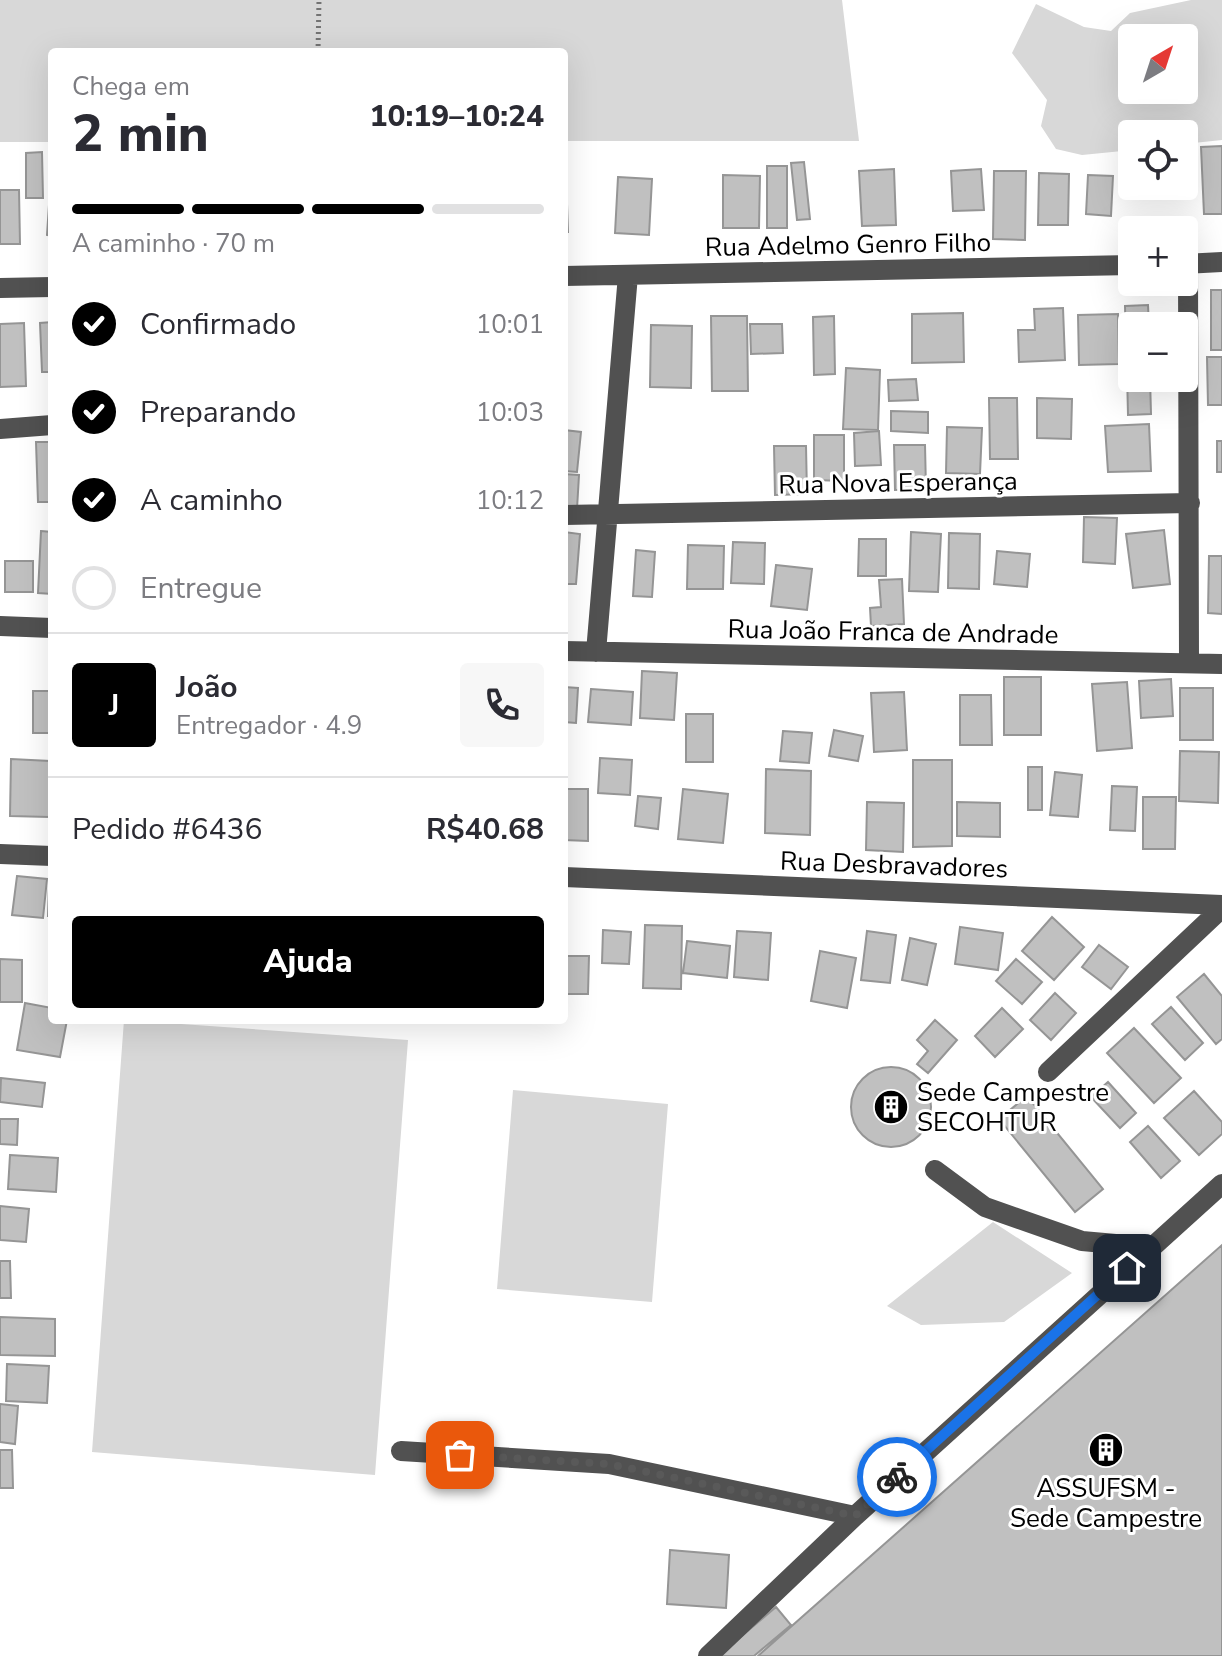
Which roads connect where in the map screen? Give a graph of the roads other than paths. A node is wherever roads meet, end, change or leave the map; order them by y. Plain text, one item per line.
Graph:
1 (1222, 262) edge
2 (1198, 263) edge
3 (1118, 265) edge
4 (628, 275) junction
5 (568, 276) edge
6 (48, 287) edge
7 (0, 288) edge
8 (1187, 296) edge
9 (48, 425) edge
10 (0, 429) edge
11 (1190, 503) junction
12 (568, 515) edge
13 (608, 515) junction
14 (0, 626) edge
15 (48, 628) edge
16 (568, 651) edge
17 (596, 652) junction
18 (1189, 663) junction
19 (1222, 664) edge
20 (0, 854) edge
21 (48, 856) edge
22 (568, 877) edge
23 (1222, 907) edge
24 (1048, 1072) dead end
25 (935, 1170) dead end
26 (1222, 1184) edge
27 (1149, 1247) junction
28 (401, 1451) dead end
29 (855, 1516) junction
30 (708, 1656) edge

1 - 2 street
3 - 4 street, Rua Adelmo Genro Filho
4 - 5 street, Rua Adelmo Genro Filho
4 - 13 street
6 - 7 street
8 - 11 street
9 - 10 street
11 - 13 street, Rua Nova Esperança
11 - 18 street
12 - 13 street, Rua Nova Esperança
13 - 17 street
14 - 15 street
16 - 17 street, Rua João Franca de Andrade
17 - 18 street, Rua João Franca de Andrade
18 - 19 street, Rua João Franca de Andrade
20 - 21 street
22 - 23 street, Rua Desbravadores
23 - 24 street
25 - 27 street
26 - 27 street
27 - 29 street
28 - 29 street
29 - 30 street

